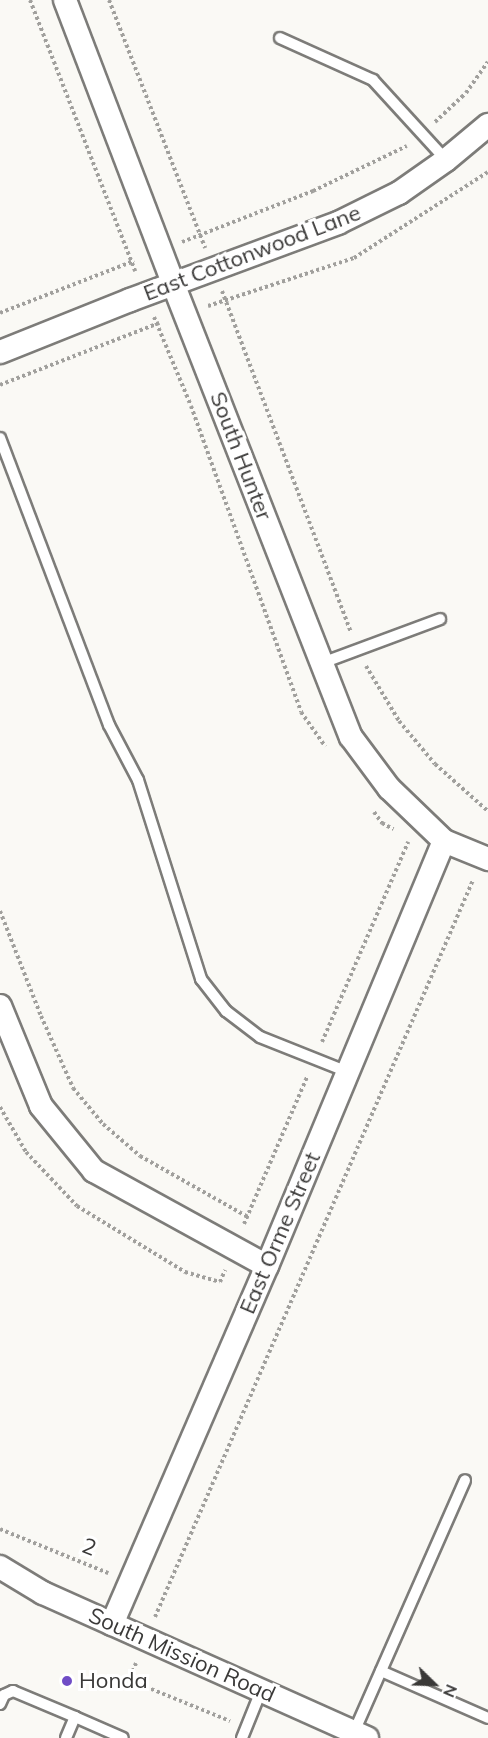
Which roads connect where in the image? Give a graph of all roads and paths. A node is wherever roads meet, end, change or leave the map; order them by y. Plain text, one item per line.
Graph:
1 (30, 0) edge
2 (65, 0) edge
3 (109, 0) edge
4 (280, 38) dead end
5 (488, 62) edge
6 (488, 125) edge
7 (424, 133) junction
8 (446, 160) junction
9 (488, 172) edge
10 (200, 235) junction
11 (160, 251) junction
12 (131, 262) junction
13 (213, 270) junction
14 (174, 286) junction
15 (145, 295) junction
16 (225, 300) junction
17 (0, 313) edge
18 (185, 314) junction
19 (156, 323) junction
20 (0, 352) edge
21 (0, 384) edge
22 (0, 438) edge
23 (440, 619) dead end
24 (358, 650) junction
25 (322, 663) junction
26 (329, 750) dead end
27 (369, 805) dead end
28 (488, 812) edge
29 (409, 840) dead end
30 (444, 841) junction
31 (481, 867) edge
32 (0, 911) edge
33 (0, 1006) edge
34 (348, 1072) junction
35 (0, 1107) edge
36 (248, 1217) dead end
37 (267, 1266) junction
38 (220, 1282) dead end
39 (465, 1480) dead end
40 (0, 1529) edge
41 (0, 1567) edge
42 (131, 1582) junction
43 (165, 1595) junction
44 (112, 1624) junction
45 (146, 1639) junction
46 (381, 1671) junction
47 (261, 1691) junction
48 (0, 1704) edge
49 (75, 1717) junction
50 (488, 1718) edge
51 (244, 1733) edge
52 (361, 1735) edge
53 (66, 1738) edge
54 (123, 1738) edge

1 - 12 path
2 - 11 street, South Hunter
3 - 10 path
4 - 7 lane
5 - 7 path
6 - 8 street, East Cottonwood Lane
7 - 8 lane
7 - 10 path
8 - 13 street, East Cottonwood Lane
9 - 16 path
10 - 11 path
10 - 13 path
11 - 12 path
11 - 14 street, South Hunter
12 - 15 path
12 - 17 path
13 - 14 street, East Cottonwood Lane
13 - 16 path
14 - 15 street, East Cottonwood Lane
14 - 18 street, South Hunter
15 - 19 path
15 - 20 street, East Cottonwood Lane
16 - 18 path
16 - 24 path
18 - 19 path
18 - 25 street, South Hunter
19 - 21 path
19 - 26 path
22 - 34 lane
23 - 24 lane
24 - 25 lane
24 - 28 path
25 - 30 street, South Hunter
27 - 29 path
30 - 31 street, South Hunter
30 - 34 street, East Orme Street
31 - 43 path
32 - 36 path
33 - 37 street
34 - 37 street, East Orme Street
35 - 38 path
37 - 42 street, East Orme Street
39 - 46 lane
40 - 42 path, 2
41 - 44 street, South Mission Road
42 - 43 path, 2
42 - 44 street, East Orme Street
43 - 45 path
44 - 45 street, South Mission Road
45 - 47 street, South Mission Road
45 - 51 path
46 - 50 lane
46 - 52 lane
47 - 51 lane
47 - 52 street, South Mission Road
48 - 49 lane
49 - 53 lane
49 - 54 lane

